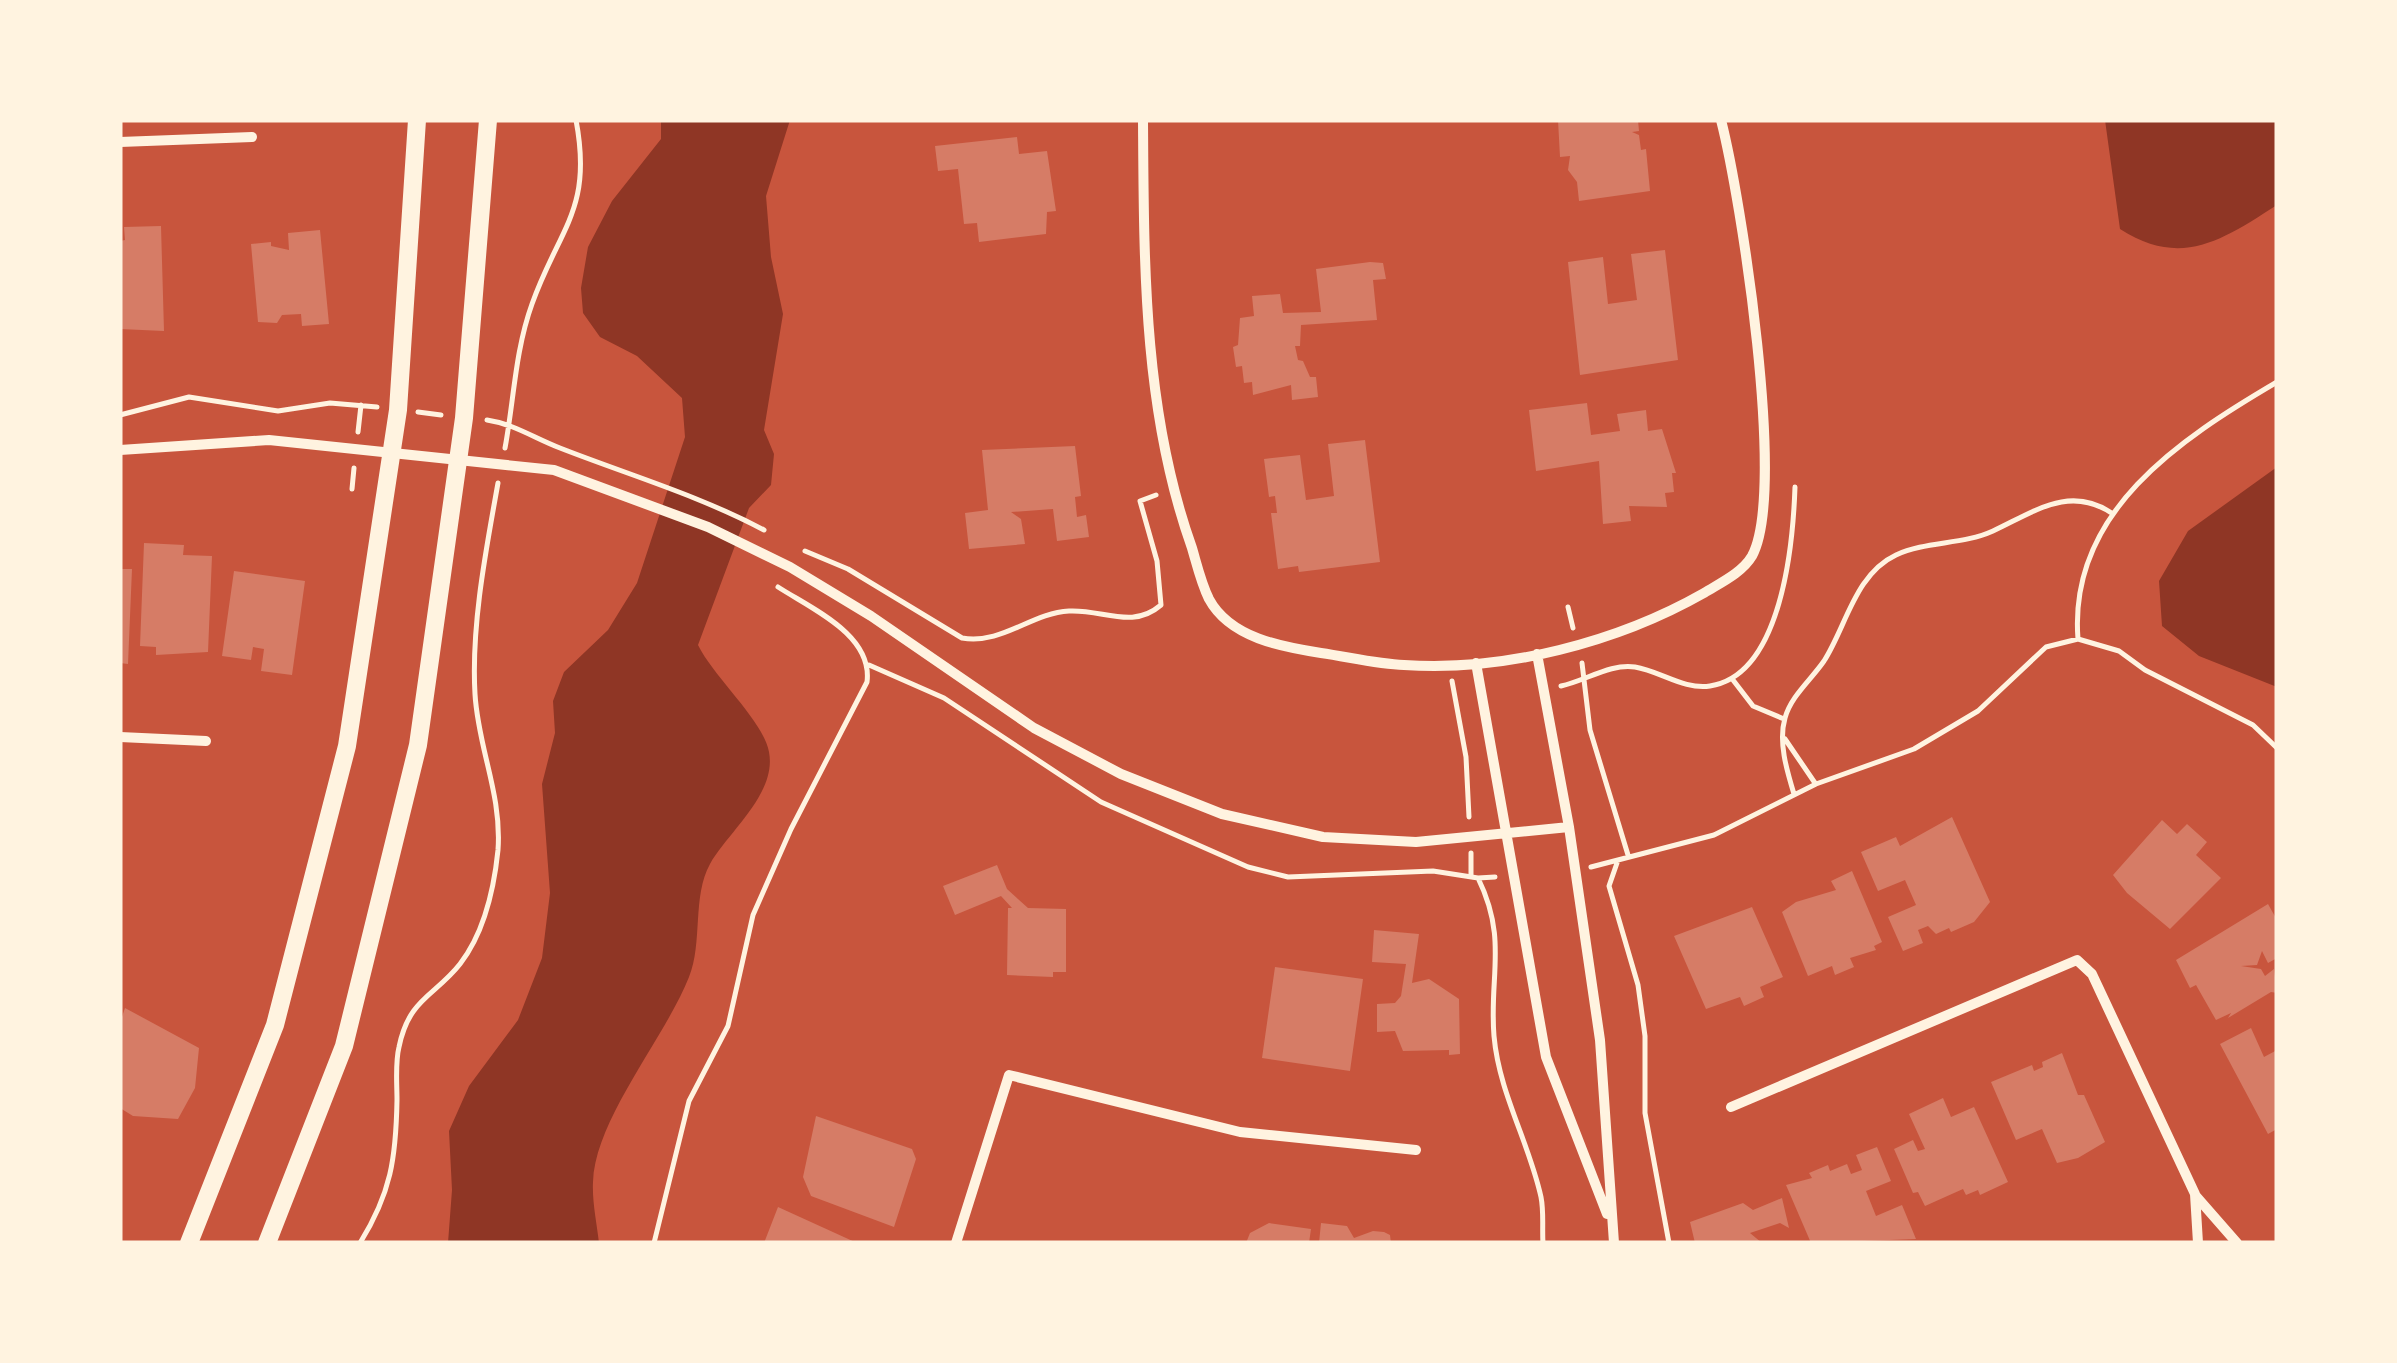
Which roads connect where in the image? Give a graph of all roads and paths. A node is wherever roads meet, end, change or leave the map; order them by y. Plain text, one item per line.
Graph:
1 (417, 120) edge
2 (488, 120) edge
3 (576, 120) edge
4 (1143, 120) edge
5 (1722, 120) edge
6 (252, 138) dead end
7 (120, 142) edge
8 (2277, 382) edge
9 (120, 450) edge
10 (393, 450) junction
11 (459, 458) junction
12 (502, 463) junction
13 (1795, 487) dead end
14 (1170, 489) junction
15 (2113, 514) junction
16 (801, 549) dead end
17 (778, 587) dead end
18 (1568, 607) dead end
19 (2078, 639) junction
20 (1576, 643) junction
21 (1536, 654) junction
22 (1476, 663) junction
23 (1453, 664) junction
24 (1587, 680) junction
25 (1732, 680) junction
26 (1544, 690) junction
27 (1784, 719) junction
28 (1783, 736) junction
29 (120, 737) edge
30 (206, 741) dead end
31 (2277, 748) edge
32 (1816, 784) junction
33 (1794, 794) junction
34 (1569, 827) junction
35 (1506, 836) junction
36 (1471, 838) junction
37 (1628, 856) junction
38 (1617, 863) junction
39 (1575, 869) junction
40 (1471, 876) dead end
41 (1513, 876) junction
42 (1730, 1107) dead end
43 (1416, 1150) dead end
44 (2195, 1194) junction
45 (1611, 1223) junction
46 (189, 1243) edge
47 (267, 1243) edge
48 (360, 1243) edge
49 (654, 1243) edge
50 (956, 1243) edge
51 (1542, 1243) edge
52 (1614, 1243) edge
53 (1669, 1243) edge
54 (2198, 1243) edge
55 (2237, 1243) edge

1 - 10 main road
2 - 11 main road
3 - 12 path
4 - 14 street
5 - 20 street
6 - 7 street
8 - 15 path
9 - 10 street
10 - 11 street
10 - 46 main road
11 - 12 street
11 - 47 main road
12 - 36 street
12 - 48 path
13 - 25 path
14 - 16 path
14 - 23 street
15 - 19 path
15 - 27 path
17 - 49 path
18 - 20 path
19 - 31 path
19 - 32 path
20 - 21 street
20 - 24 path
21 - 22 street
21 - 26 street
22 - 23 street
22 - 35 street
23 - 36 path
24 - 25 path
24 - 26 path
24 - 37 path
25 - 27 path
26 - 34 street
27 - 28 path
28 - 32 path
28 - 33 path
29 - 30 street
32 - 33 path
33 - 37 path
34 - 35 street
34 - 39 street
35 - 36 street
35 - 41 street
36 - 40 path
37 - 38 path
38 - 39 path
38 - 53 path
39 - 45 street
41 - 45 street
41 - 51 path
42 - 44 street
43 - 50 street
44 - 54 street
44 - 55 street
45 - 52 street

